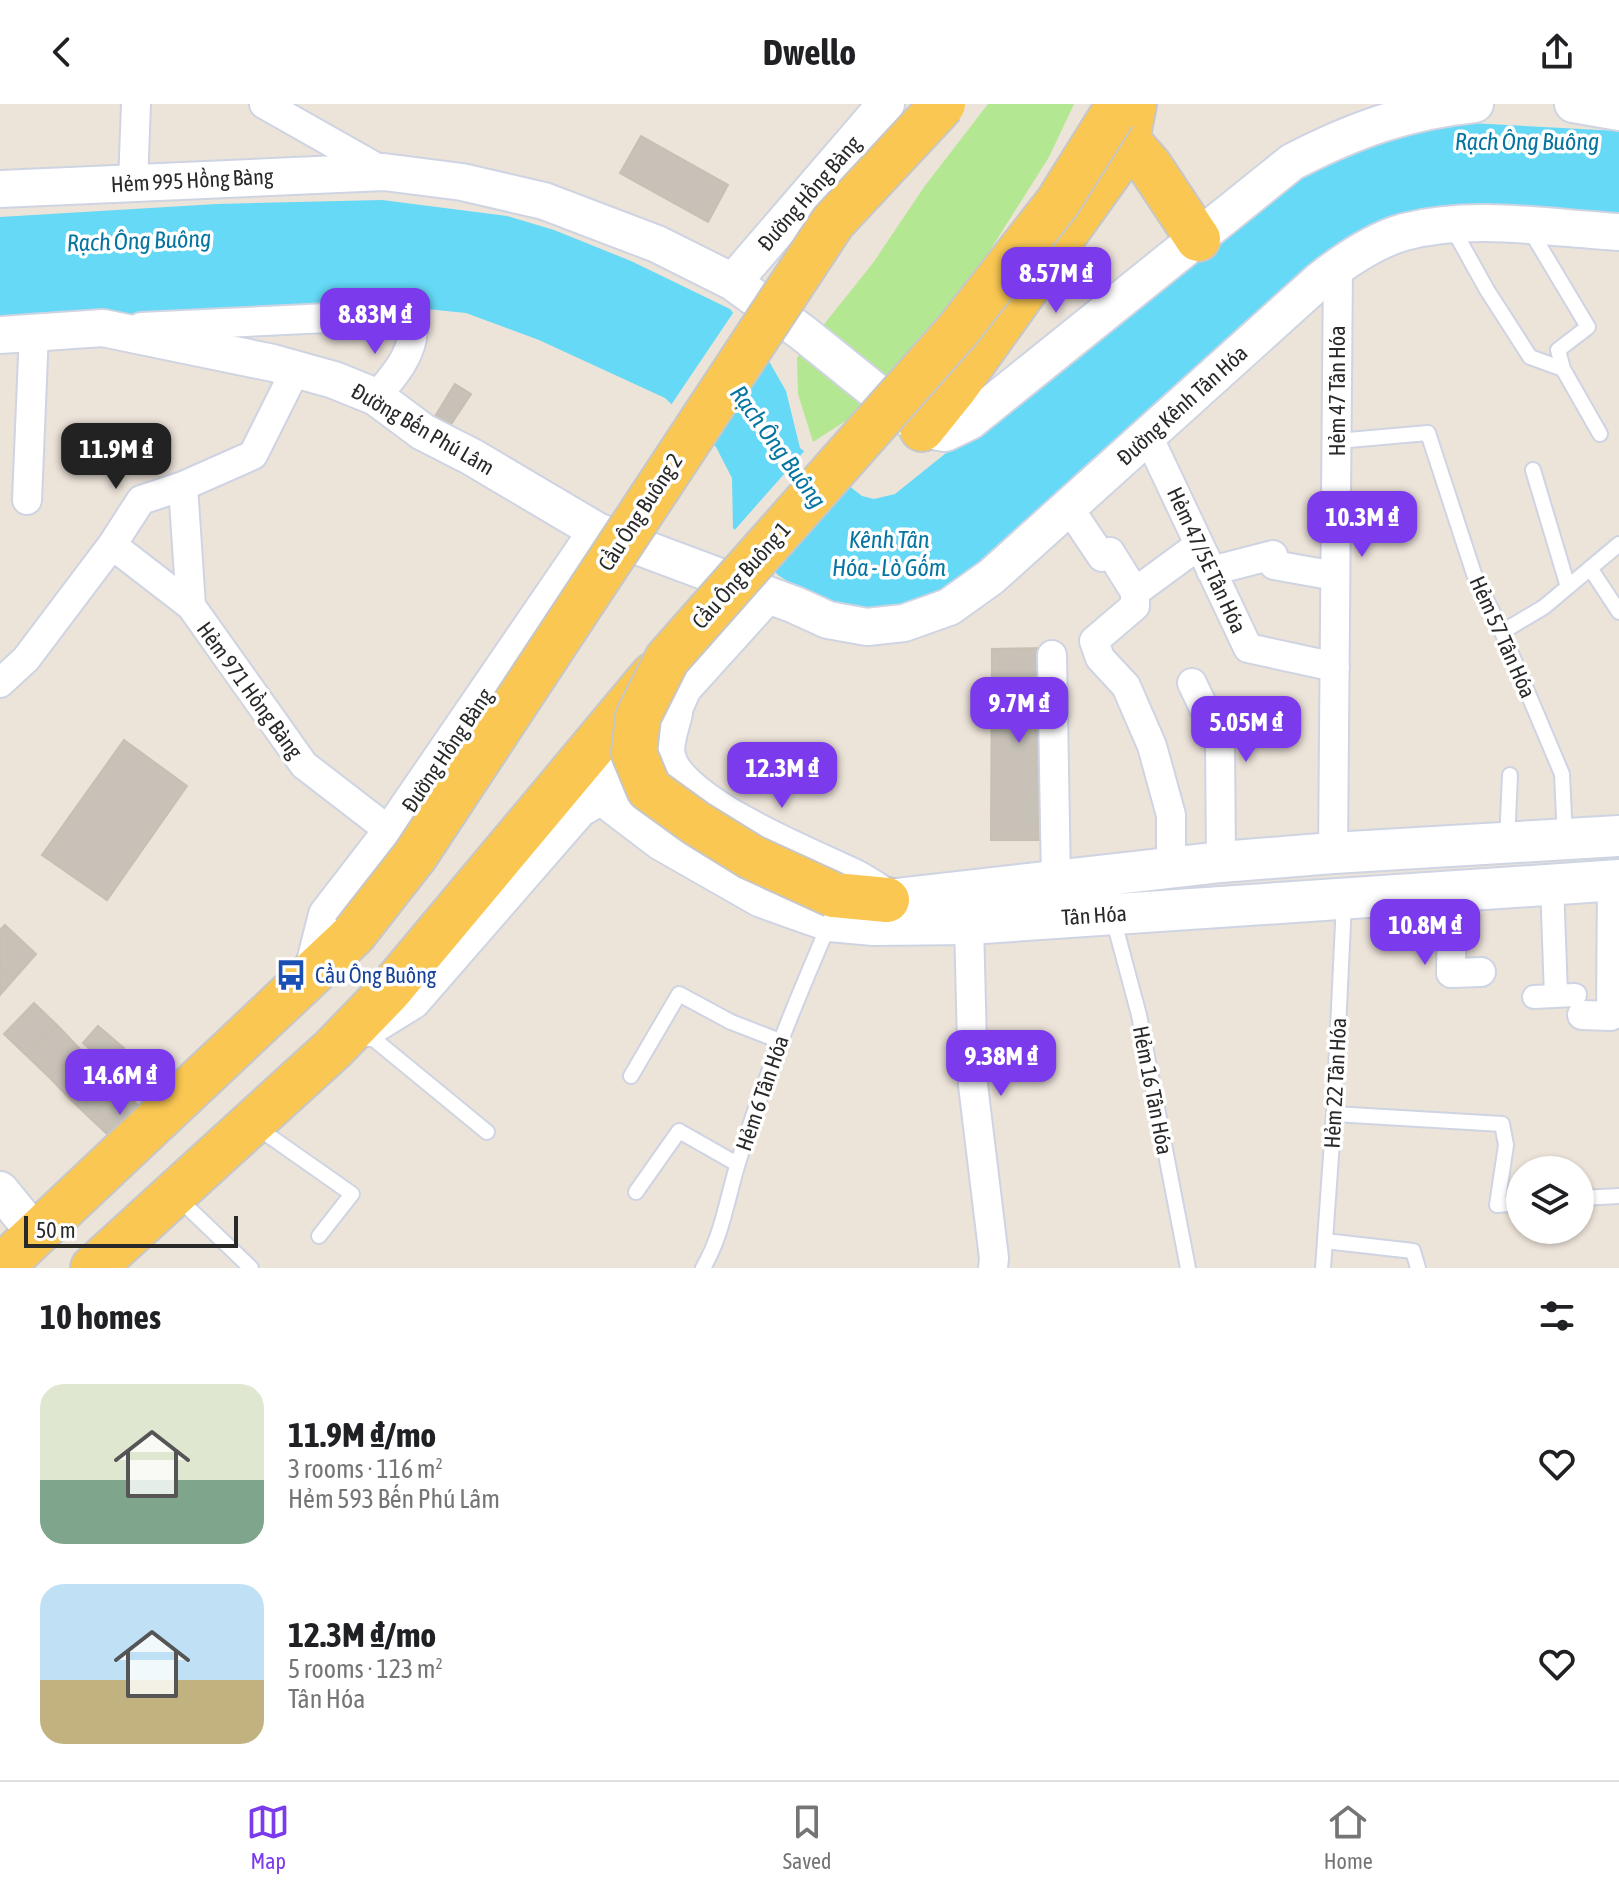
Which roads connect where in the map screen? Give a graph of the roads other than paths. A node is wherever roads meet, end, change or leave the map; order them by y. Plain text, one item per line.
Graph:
1 (136, 104) edge
2 (264, 104) edge
3 (885, 104) edge
4 (943, 104) edge
5 (1475, 104) edge
6 (1573, 104) edge
7 (1619, 112) edge
8 (303, 113) edge
9 (1123, 116) edge
10 (384, 172) junction
11 (133, 183) junction
12 (0, 189) edge
13 (1450, 224) junction
14 (1527, 226) junction
15 (1619, 232) edge
16 (1198, 239) junction
17 (1338, 265) junction
18 (733, 282) junction
19 (103, 328) junction
20 (17, 333) edge
21 (296, 369) junction
22 (1563, 369) junction
23 (376, 397) junction
24 (922, 429) junction
25 (1600, 434) dead end
26 (1148, 436) junction
27 (1337, 441) junction
28 (1533, 470) dead end
29 (183, 486) junction
30 (27, 500) dead end
31 (1069, 508) junction
32 (597, 531) junction
33 (1619, 544) edge
34 (112, 545) junction
35 (1199, 545) junction
36 (1590, 568) junction
37 (1211, 571) junction
38 (1335, 576) junction
39 (1568, 587) junction
40 (1135, 592) junction
41 (767, 595) junction
42 (191, 606) junction
43 (1619, 612) edge
44 (1502, 632) junction
45 (1052, 655) dead end
46 (1335, 667) junction
47 (0, 683) edge
48 (1192, 683) dead end
49 (674, 687) junction
50 (1510, 775) dead end
51 (591, 802) junction
52 (391, 832) junction
53 (1619, 836) edge
54 (1565, 839) junction
55 (1507, 841) junction
56 (1333, 853) junction
57 (1221, 862) junction
58 (1171, 869) junction
59 (1615, 880) edge
60 (1056, 882) junction
61 (1552, 884) junction
62 (1452, 891) junction
63 (1344, 898) junction
64 (887, 900) junction
65 (832, 908) junction
66 (1112, 913) junction
67 (969, 924) junction
68 (1481, 972) dead end
69 (312, 974) junction
70 (1562, 1001) joint
71 (348, 1040) junction
72 (780, 1041) junction
73 (631, 1076) dead end
74 (1334, 1114) junction
75 (251, 1123) junction
76 (487, 1132) dead end
77 (737, 1164) junction
78 (0, 1190) edge
79 (636, 1192) dead end
80 (173, 1194) junction
81 (1619, 1196) edge
82 (1594, 1197) edge
83 (1506, 1204) edge
84 (36, 1234) junction
85 (319, 1236) dead end
86 (1325, 1241) junction
87 (0, 1268) edge
88 (93, 1268) edge
89 (251, 1268) edge
90 (703, 1268) edge
91 (993, 1268) edge
92 (1188, 1268) edge
93 (1323, 1268) edge
94 (1418, 1268) edge

1 - 11 street
2 - 8 street, Hẻm 995 Hồng Bàng
3 - 18 street, Đường Hồng Bàng
4 - 69 main road, Cầu Ông Buông 2, bridge
5 - 16 street
6 - 7 street
8 - 10 street, Hẻm 995 Hồng Bàng
9 - 16 main road
9 - 24 main road
9 - 49 main road, Cầu Ông Buông 1, bridge
10 - 11 street, Hẻm 995 Hồng Bàng
10 - 18 street, Hẻm 995 Hồng Bàng
11 - 12 street, Hẻm 995 Hồng Bàng
13 - 14 street, Đường Kênh Tân Hóa
13 - 17 street, Đường Kênh Tân Hóa
13 - 22 lane
14 - 15 street, Đường Kênh Tân Hóa
14 - 22 lane
16 - 24 street
17 - 26 street, Đường Kênh Tân Hóa
17 - 27 street, Hẻm 47 Tân Hóa
18 - 24 street, Hẻm 995 Hồng Bàng
19 - 20 street, Đường Bến Phú Lâm
19 - 21 street, Đường Bến Phú Lâm
19 - 23 street
20 - 30 street
21 - 23 street, Đường Bến Phú Lâm
21 - 29 street
22 - 25 lane
23 - 32 street, Đường Bến Phú Lâm
26 - 31 street, Đường Kênh Tân Hóa
26 - 35 street, Hẻm 47/5E Tân Hóa
27 - 38 street, Hẻm 47 Tân Hóa
27 - 44 lane, Hẻm 57 Tân Hóa
28 - 39 lane
29 - 34 street
29 - 42 street
31 - 40 street
31 - 41 street, Đường Kênh Tân Hóa
32 - 41 street, Đường Bến Phú Lâm
32 - 52 street, Đường Hồng Bàng
33 - 36 lane
34 - 42 street, Hẻm 971 Hồng Bàng
34 - 47 street
35 - 37 street, Hẻm 47/5E Tân Hóa
35 - 40 street
36 - 39 lane
36 - 43 lane
37 - 38 street
37 - 46 street, Hẻm 47/5E Tân Hóa
38 - 46 street, Hẻm 47 Tân Hóa
39 - 44 lane
40 - 58 street
41 - 49 street
42 - 52 street, Hẻm 971 Hồng Bàng
44 - 54 lane, Hẻm 57 Tân Hóa
45 - 60 street
46 - 56 street, Hẻm 47 Tân Hóa
48 - 57 street
49 - 51 street
49 - 64 main road
49 - 65 main road, bridge
49 - 71 main road, Cầu Ông Buông 1, bridge
50 - 55 lane
51 - 65 main road, Tân Hóa
51 - 71 street
52 - 69 street, Đường Hồng Bàng
53 - 54 main road, Tân Hóa
54 - 55 main road, Tân Hóa
55 - 56 main road, Tân Hóa
56 - 57 main road, Tân Hóa
57 - 58 main road, Tân Hóa
58 - 60 main road, Tân Hóa
59 - 61 main road, Tân Hóa
59 - 70 street
60 - 64 main road, Tân Hóa
61 - 62 main road, Tân Hóa
61 - 70 street
62 - 63 main road, Tân Hóa
62 - 68 street
63 - 66 main road, Tân Hóa
63 - 74 lane, Hẻm 22 Tân Hóa
64 - 65 main road
65 - 67 main road, Tân Hóa
65 - 72 lane, Hẻm 6 Tân Hóa
66 - 67 main road, Tân Hóa
66 - 92 lane, Hẻm 16 Tân Hóa
67 - 91 street
69 - 84 main road
71 - 75 main road
71 - 76 lane
72 - 73 lane
72 - 77 lane, Hẻm 6 Tân Hóa
74 - 83 lane
74 - 86 lane, Hẻm 22 Tân Hóa
75 - 80 main road
75 - 85 lane
77 - 79 lane
77 - 90 lane, Hẻm 6 Tân Hóa
78 - 84 street
80 - 88 main road
80 - 89 lane
81 - 82 lane
84 - 87 main road
86 - 93 lane, Hẻm 22 Tân Hóa
86 - 94 lane

